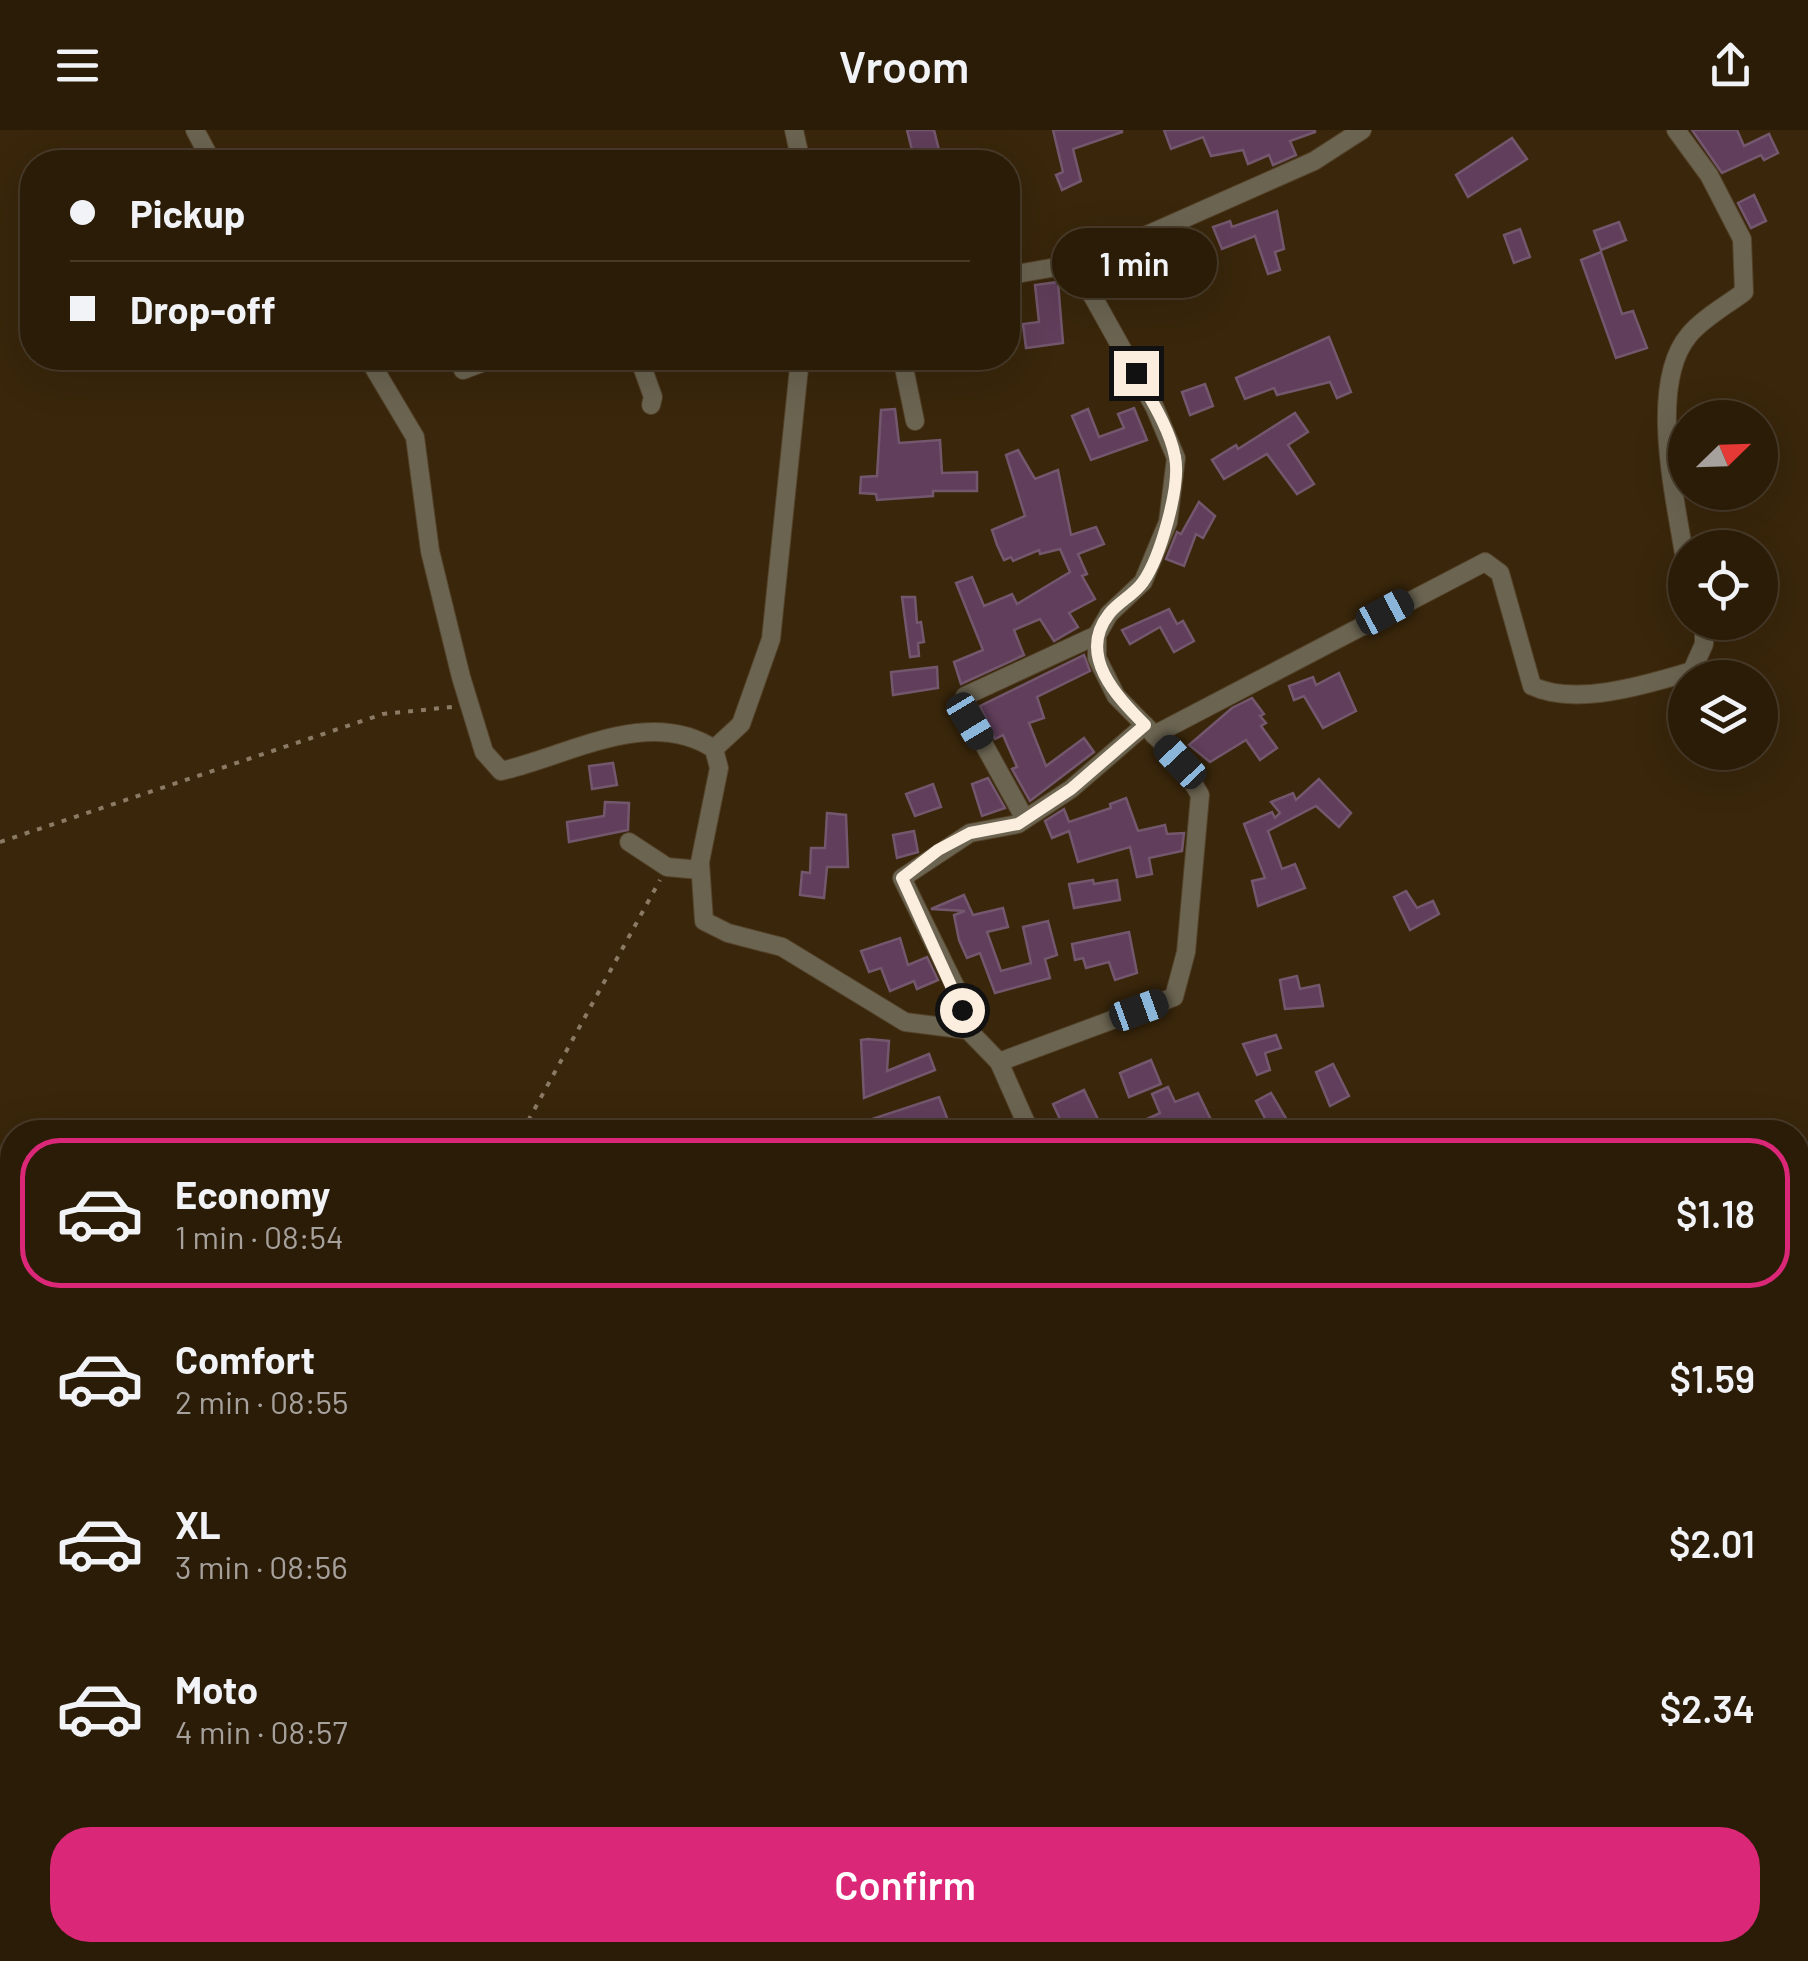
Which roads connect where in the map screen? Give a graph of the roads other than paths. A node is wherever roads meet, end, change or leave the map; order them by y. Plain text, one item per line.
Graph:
1 (1362, 130) edge
2 (1676, 130) edge
3 (1086, 262) junction
4 (1020, 273) edge
5 (375, 370) edge
6 (644, 370) edge
7 (799, 370) edge
8 (905, 370) edge
9 (651, 405) dead end
10 (915, 420) dead end
11 (1679, 530) edge
12 (1097, 635) junction
13 (1704, 640) edge
14 (1150, 730) junction
15 (714, 749) junction
16 (1025, 819) junction
17 (630, 842) dead end
18 (700, 870) junction
19 (968, 1030) junction
20 (999, 1062) junction
21 (1025, 1120) edge

1 - 3 street
2 - 11 street
3 - 4 street
3 - 12 street
5 - 15 street
6 - 9 street
7 - 15 street
8 - 10 street
12 - 14 street
12 - 16 street
13 - 14 street
14 - 16 street
14 - 20 street
15 - 18 street
16 - 19 street
17 - 18 street
18 - 19 street
19 - 20 street
20 - 21 street

